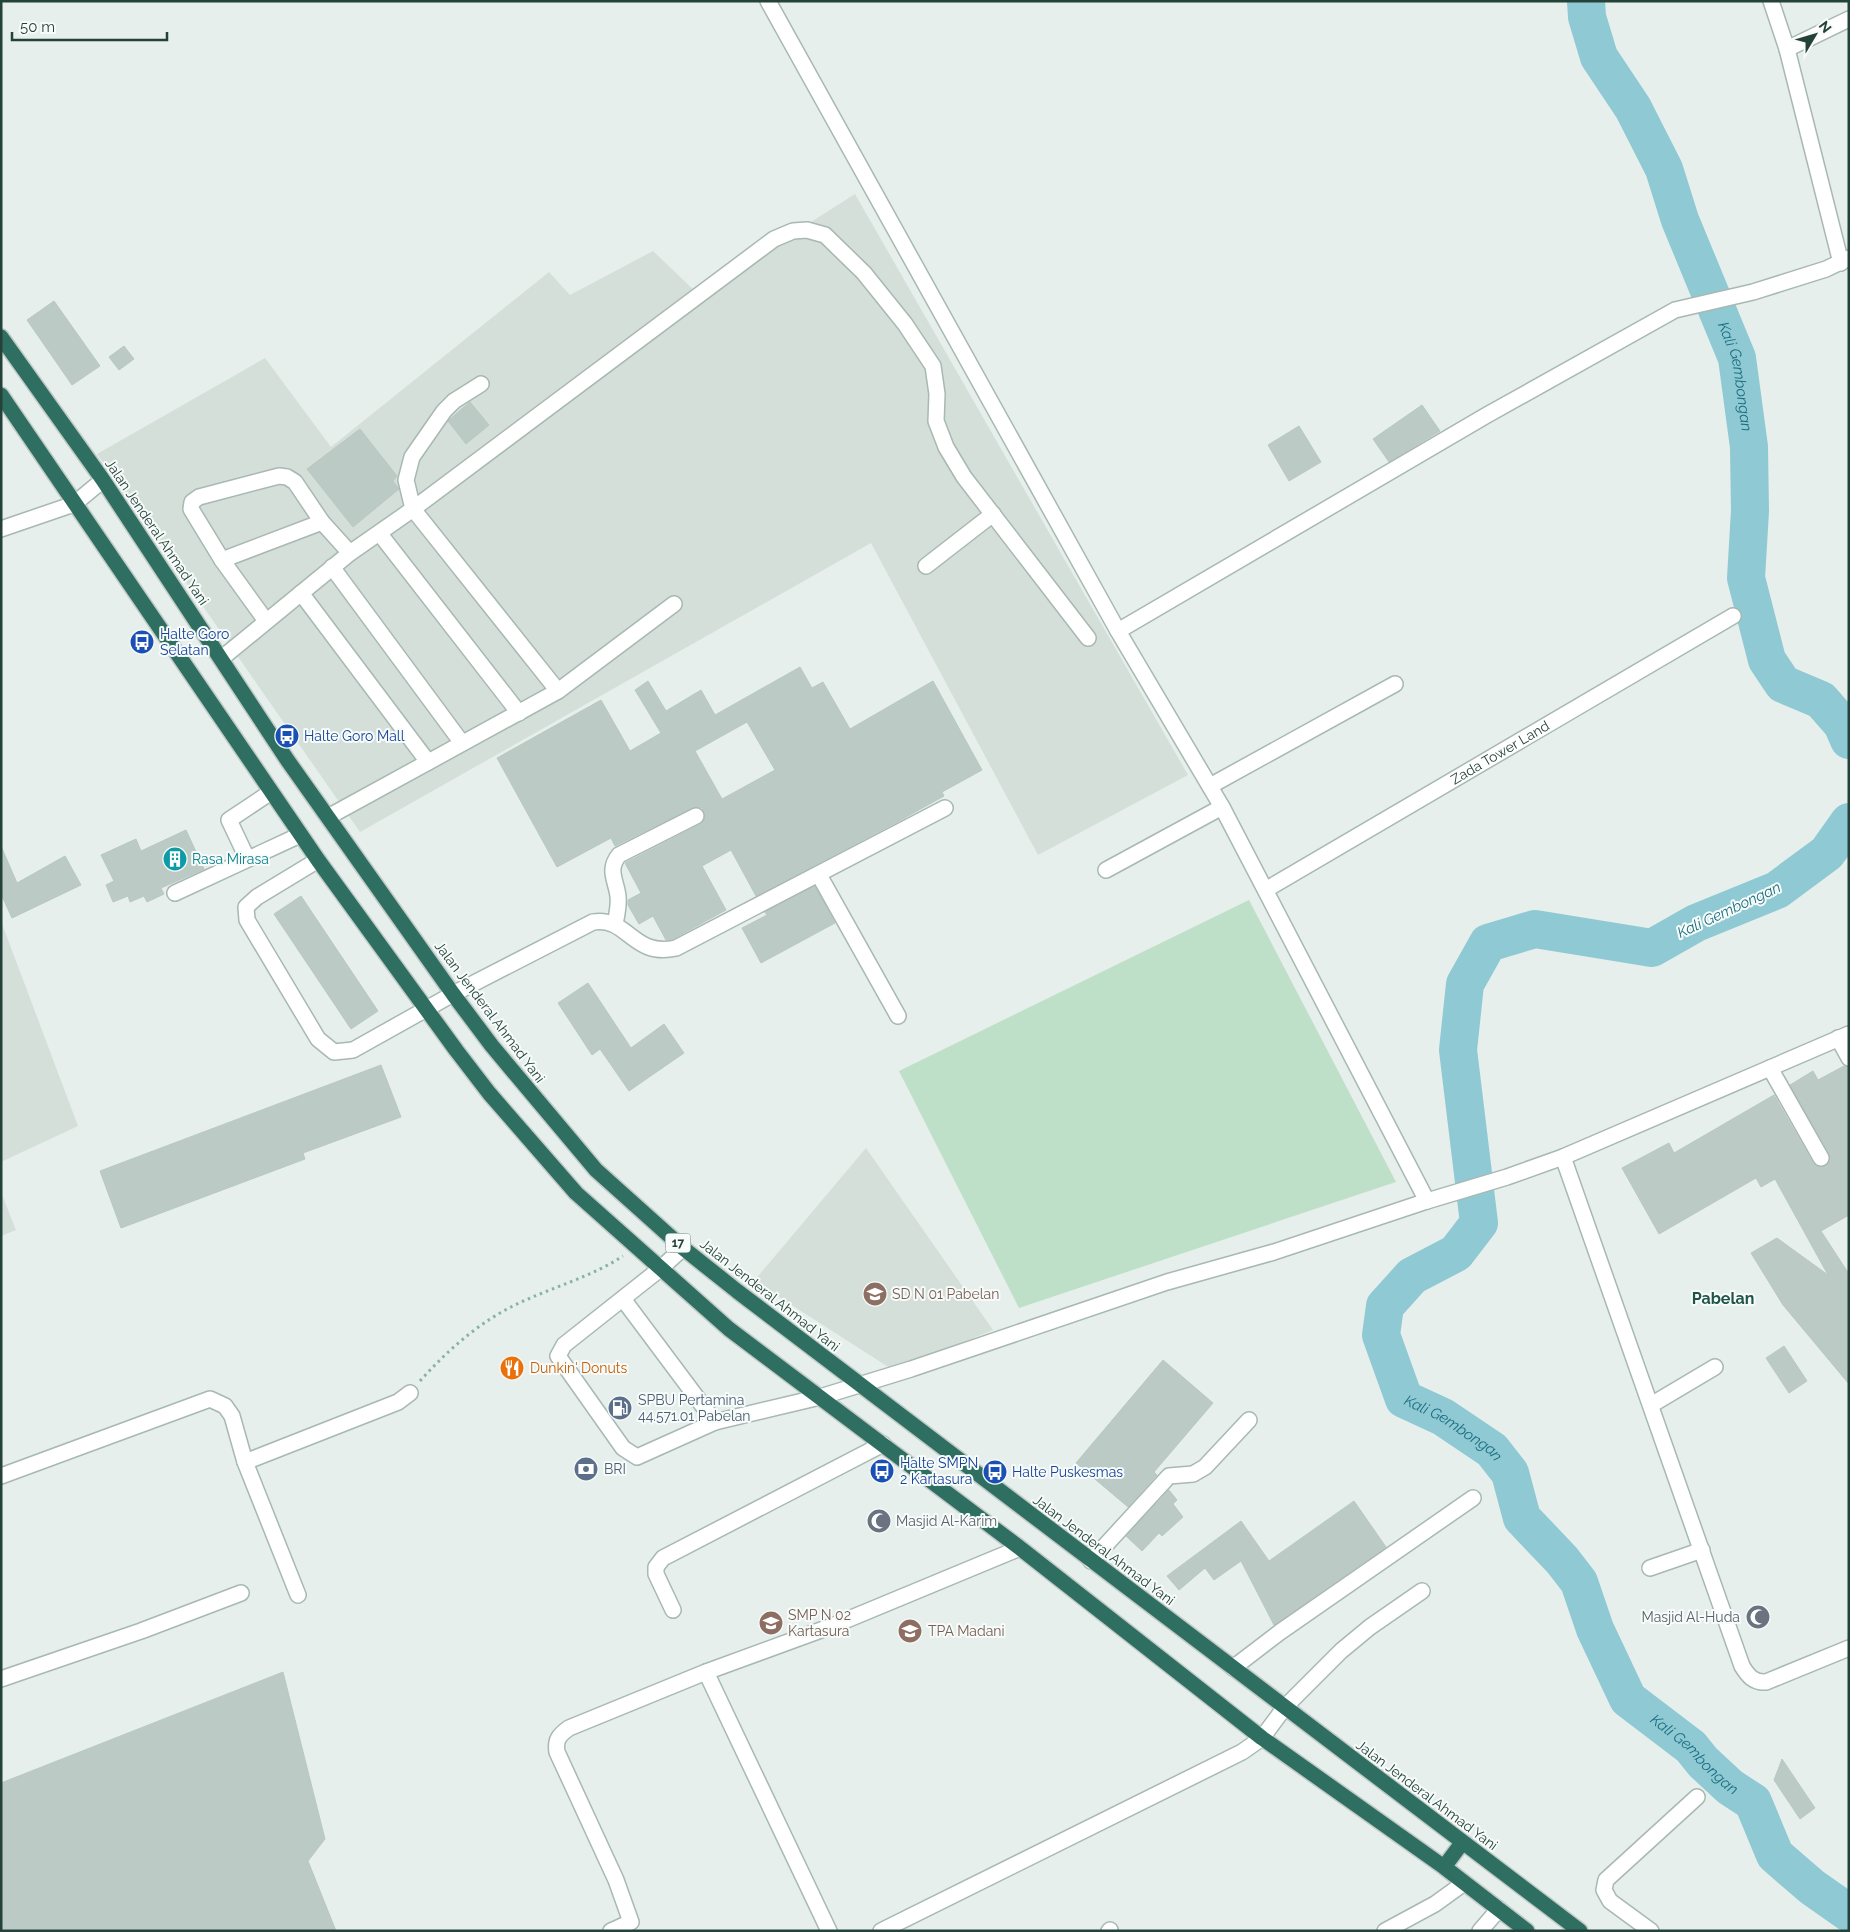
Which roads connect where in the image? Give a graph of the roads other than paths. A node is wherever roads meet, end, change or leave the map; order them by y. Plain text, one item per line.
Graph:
1 (768, 1) edge
2 (1771, 1) edge
3 (1849, 19) edge
4 (1787, 48) junction
5 (1845, 261) edge
6 (1, 337) edge
7 (481, 384) dead end
8 (1, 395) edge
9 (103, 480) junction
10 (74, 504) junction
11 (413, 509) junction
12 (993, 514) junction
13 (322, 522) junction
14 (1, 528) edge
15 (380, 534) junction
16 (350, 553) junction
17 (222, 560) junction
18 (926, 566) dead end
19 (332, 567) junction
20 (301, 593) junction
21 (674, 604) dead end
22 (1734, 616) dead end
23 (266, 621) junction
24 (1118, 631) junction
25 (1088, 638) dead end
26 (222, 658) junction
27 (1395, 684) dead end
28 (558, 691) junction
29 (518, 713) junction
30 (462, 743) junction
31 (428, 762) junction
32 (1210, 786) junction
33 (271, 792) junction
34 (1222, 807) junction
35 (945, 808) dead end
36 (696, 816) dead end
37 (328, 817) junction
38 (300, 834) junction
39 (247, 858) junction
40 (318, 860) junction
41 (1106, 870) dead end
42 (819, 875) junction
43 (1267, 889) junction
44 (175, 893) dead end
45 (615, 924) junction
46 (453, 994) junction
47 (426, 1010) junction
48 (898, 1016) dead end
49 (1844, 1036) edge
50 (1849, 1058) edge
51 (1770, 1068) junction
52 (1563, 1157) junction
53 (1821, 1158) dead end
54 (1427, 1201) junction
55 (683, 1248) junction
56 (660, 1270) junction
57 (623, 1299) junction
58 (1715, 1367) dead end
59 (859, 1385) junction
60 (410, 1393) road end
61 (820, 1397) junction
62 (1652, 1405) junction
63 (1249, 1420) dead end
64 (715, 1422) junction
65 (883, 1444) junction
66 (245, 1462) junction
67 (1, 1476) edge
68 (1473, 1498) dead end
69 (1020, 1548) junction
70 (1702, 1550) junction
71 (1091, 1561) junction
72 (1650, 1568) dead end
73 (1422, 1591) dead end
74 (240, 1593) dead end
75 (298, 1595) dead end
76 (673, 1610) dead end
77 (1849, 1648) edge
78 (1233, 1668) junction
79 (706, 1672) junction
80 (1, 1679) edge
81 (1285, 1707) junction
82 (1262, 1738) junction
83 (1697, 1797) dead end
84 (1462, 1843) junction
85 (1444, 1867) junction
86 (1464, 1883) junction
87 (1499, 1909) junction
88 (633, 1926) edge
89 (611, 1931) edge
90 (829, 1931) edge
91 (881, 1931) edge
92 (1385, 1931) edge
93 (1480, 1931) edge
94 (1527, 1931) edge
95 (1580, 1931) edge
96 (1651, 1931) edge

1 - 24 street
2 - 4 street
3 - 4 street
4 - 5 street
5 - 24 street
6 - 9 highway, Jalan Jenderal Ahmad Yani / 17
7 - 11 street
8 - 10 highway, 17
9 - 10 street
9 - 26 highway, Jalan Jenderal Ahmad Yani / 17
10 - 14 street
10 - 33 highway, 17
11 - 12 street
11 - 15 street
11 - 28 street
12 - 18 street
12 - 25 street
13 - 16 street
13 - 17 street
13 - 17 street
15 - 16 street
15 - 29 street
16 - 19 street
17 - 23 street
19 - 20 street
19 - 30 street
20 - 23 street
20 - 31 street
21 - 28 street
22 - 43 street, Zada Tower Land
23 - 26 street
24 - 32 street
26 - 37 highway, Jalan Jenderal Ahmad Yani / 17
27 - 32 street
28 - 29 street
29 - 30 street
30 - 31 street
31 - 37 street
32 - 34 street
33 - 38 highway, 17
33 - 39 street
34 - 41 street
34 - 43 street
35 - 42 street
36 - 45 street
37 - 46 highway, Jalan Jenderal Ahmad Yani / 17
38 - 39 street
38 - 40 highway, 17
39 - 44 street
40 - 47 highway, 17
40 - 47 street
42 - 45 street
42 - 48 street
43 - 54 street
45 - 46 street
46 - 47 street
46 - 55 highway, Jalan Jenderal Ahmad Yani / 17
47 - 56 highway, 17
49 - 50 street
49 - 51 street
51 - 52 street
51 - 53 street
52 - 54 street
52 - 62 street
54 - 59 street
55 - 56 street
55 - 59 highway, Jalan Jenderal Ahmad Yani / 17
56 - 57 street
56 - 61 highway, 17
57 - 64 street
57 - 64 street
58 - 62 street
59 - 61 street
59 - 71 highway, Jalan Jenderal Ahmad Yani / 17
60 - 66 street
61 - 64 street
61 - 65 highway, 17
62 - 70 street
63 - 71 street
65 - 69 highway, 17
65 - 76 street
66 - 67 street
66 - 75 street
68 - 78 street
69 - 79 street
69 - 82 highway, 17
70 - 72 street
70 - 77 street
71 - 78 highway, Jalan Jenderal Ahmad Yani / 17
73 - 81 street
74 - 80 street
78 - 81 highway, Jalan Jenderal Ahmad Yani / 17
79 - 88 street
79 - 90 street
81 - 82 street
81 - 84 highway, Jalan Jenderal Ahmad Yani / 17
82 - 85 highway, 17
82 - 91 street
83 - 96 street
84 - 85 highway
84 - 95 highway, Jalan Jenderal Ahmad Yani / 17
85 - 86 highway, 17
86 - 87 highway, 17
86 - 92 street
87 - 93 street
87 - 94 highway, 17
88 - 89 street

